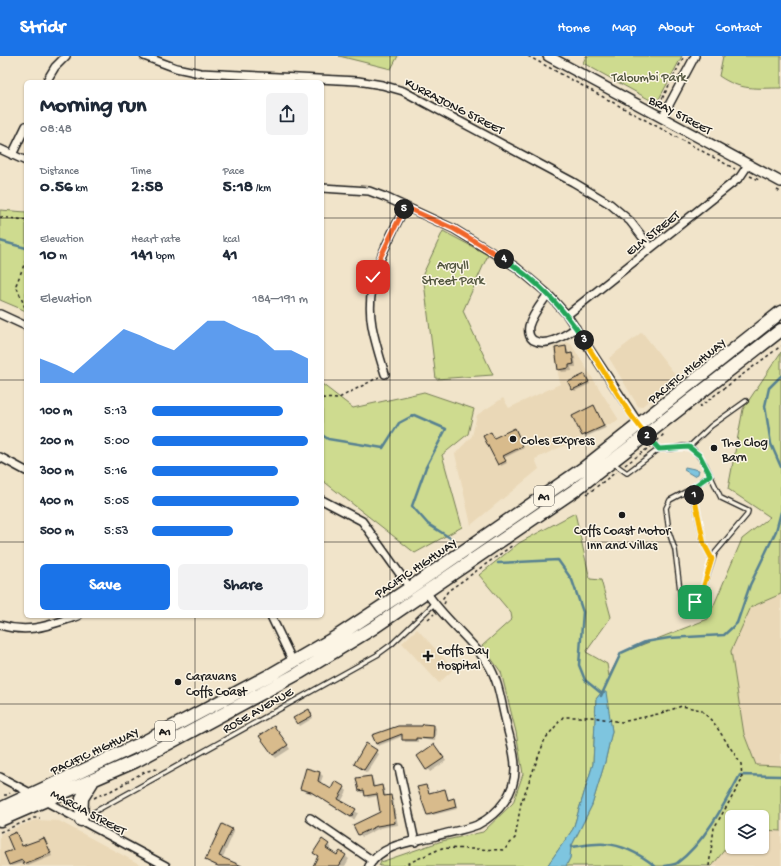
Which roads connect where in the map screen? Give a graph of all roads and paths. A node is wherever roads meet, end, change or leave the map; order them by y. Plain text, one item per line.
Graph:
1 (66, 56) edge
2 (144, 56) edge
3 (528, 56) edge
4 (548, 56) edge
5 (684, 56) edge
6 (695, 56) edge
7 (47, 80) edge
8 (320, 80) edge
9 (324, 80) edge
10 (646, 99) dead end
11 (662, 118) junction
12 (24, 130) edge
13 (0, 149) edge
14 (12, 154) junction
15 (24, 160) edge
16 (748, 165) junction
17 (735, 169) dead end
18 (781, 182) edge
19 (324, 188) edge
20 (405, 207) junction
21 (0, 217) edge
22 (24, 220) edge
23 (650, 248) junction
24 (24, 265) edge
25 (548, 294) junction
26 (24, 305) edge
27 (781, 312) edge
28 (0, 314) edge
29 (567, 315) junction
30 (24, 325) edge
31 (576, 328) junction
32 (781, 330) edge
33 (384, 374) joint
34 (324, 398) edge
35 (746, 401) dead end
36 (639, 425) junction
37 (647, 436) junction
38 (689, 447) junction
39 (659, 449) junction
40 (0, 457) edge
41 (613, 463) junction
42 (24, 470) edge
43 (710, 475) junction
44 (692, 488) junction
45 (324, 501) edge
46 (712, 559) junction
47 (410, 588) junction
48 (427, 593) junction
49 (434, 604) junction
50 (71, 618) edge
51 (271, 618) edge
52 (0, 625) edge
53 (293, 662) junction
54 (299, 673) junction
55 (592, 716) dead end
56 (398, 768) dead end
57 (146, 771) dead end
58 (0, 777) edge
59 (92, 782) junction
60 (33, 794) junction
61 (92, 799) dead end
62 (45, 801) junction
63 (0, 809) edge
64 (40, 818) dead end
65 (310, 818) dead end
66 (0, 820) edge
67 (80, 820) junction
68 (0, 832) edge
69 (415, 842) junction
70 (371, 863) edge
71 (166, 866) edge
72 (709, 866) edge

1 - 7 street
2 - 8 street, KURRAJONG STREET
3 - 17 path
4 - 11 street, BRAY STREET
5 - 10 path
6 - 11 street
9 - 23 street, KURRAJONG STREET
11 - 16 street, BRAY STREET
12 - 14 street
13 - 14 street
14 - 15 street
16 - 18 street, BRAY STREET
16 - 23 street, ELM STREET
19 - 20 street
20 - 25 street
20 - 33 street
21 - 22 path
23 - 29 street, ELM STREET
24 - 26 path
25 - 29 street
25 - 31 street
27 - 36 highway, PACIFIC HIGHWAY / A1
28 - 30 street
29 - 31 street
31 - 36 street
32 - 37 highway, PACIFIC HIGHWAY / A1
33 - 34 path
35 - 38 lane
36 - 37 street
36 - 47 highway, PACIFIC HIGHWAY / A1
37 - 39 lane
37 - 41 highway, PACIFIC HIGHWAY / A1
38 - 39 lane
38 - 43 lane
39 - 41 lane
40 - 42 street
41 - 48 highway, PACIFIC HIGHWAY / A1
43 - 44 lane
43 - 46 lane
44 - 46 lane
44 - 46 lane
45 - 47 street
47 - 53 highway, PACIFIC HIGHWAY / A1
48 - 49 street
48 - 54 highway, PACIFIC HIGHWAY / A1
49 - 67 lane, ROSE AVENUE
49 - 69 street
50 - 52 street
51 - 53 street
53 - 54 street
53 - 60 highway, PACIFIC HIGHWAY / A1
54 - 59 highway, PACIFIC HIGHWAY / A1
55 - 72 path
56 - 69 street
57 - 61 path
58 - 60 street, MARCIA STREET
59 - 62 highway, PACIFIC HIGHWAY / A1
59 - 67 highway
60 - 62 street, MARCIA STREET
60 - 63 highway, A1
62 - 66 highway, A1
62 - 67 street, MARCIA STREET
64 - 68 path
65 - 70 street
67 - 71 street, MARCIA STREET
69 - 70 street

